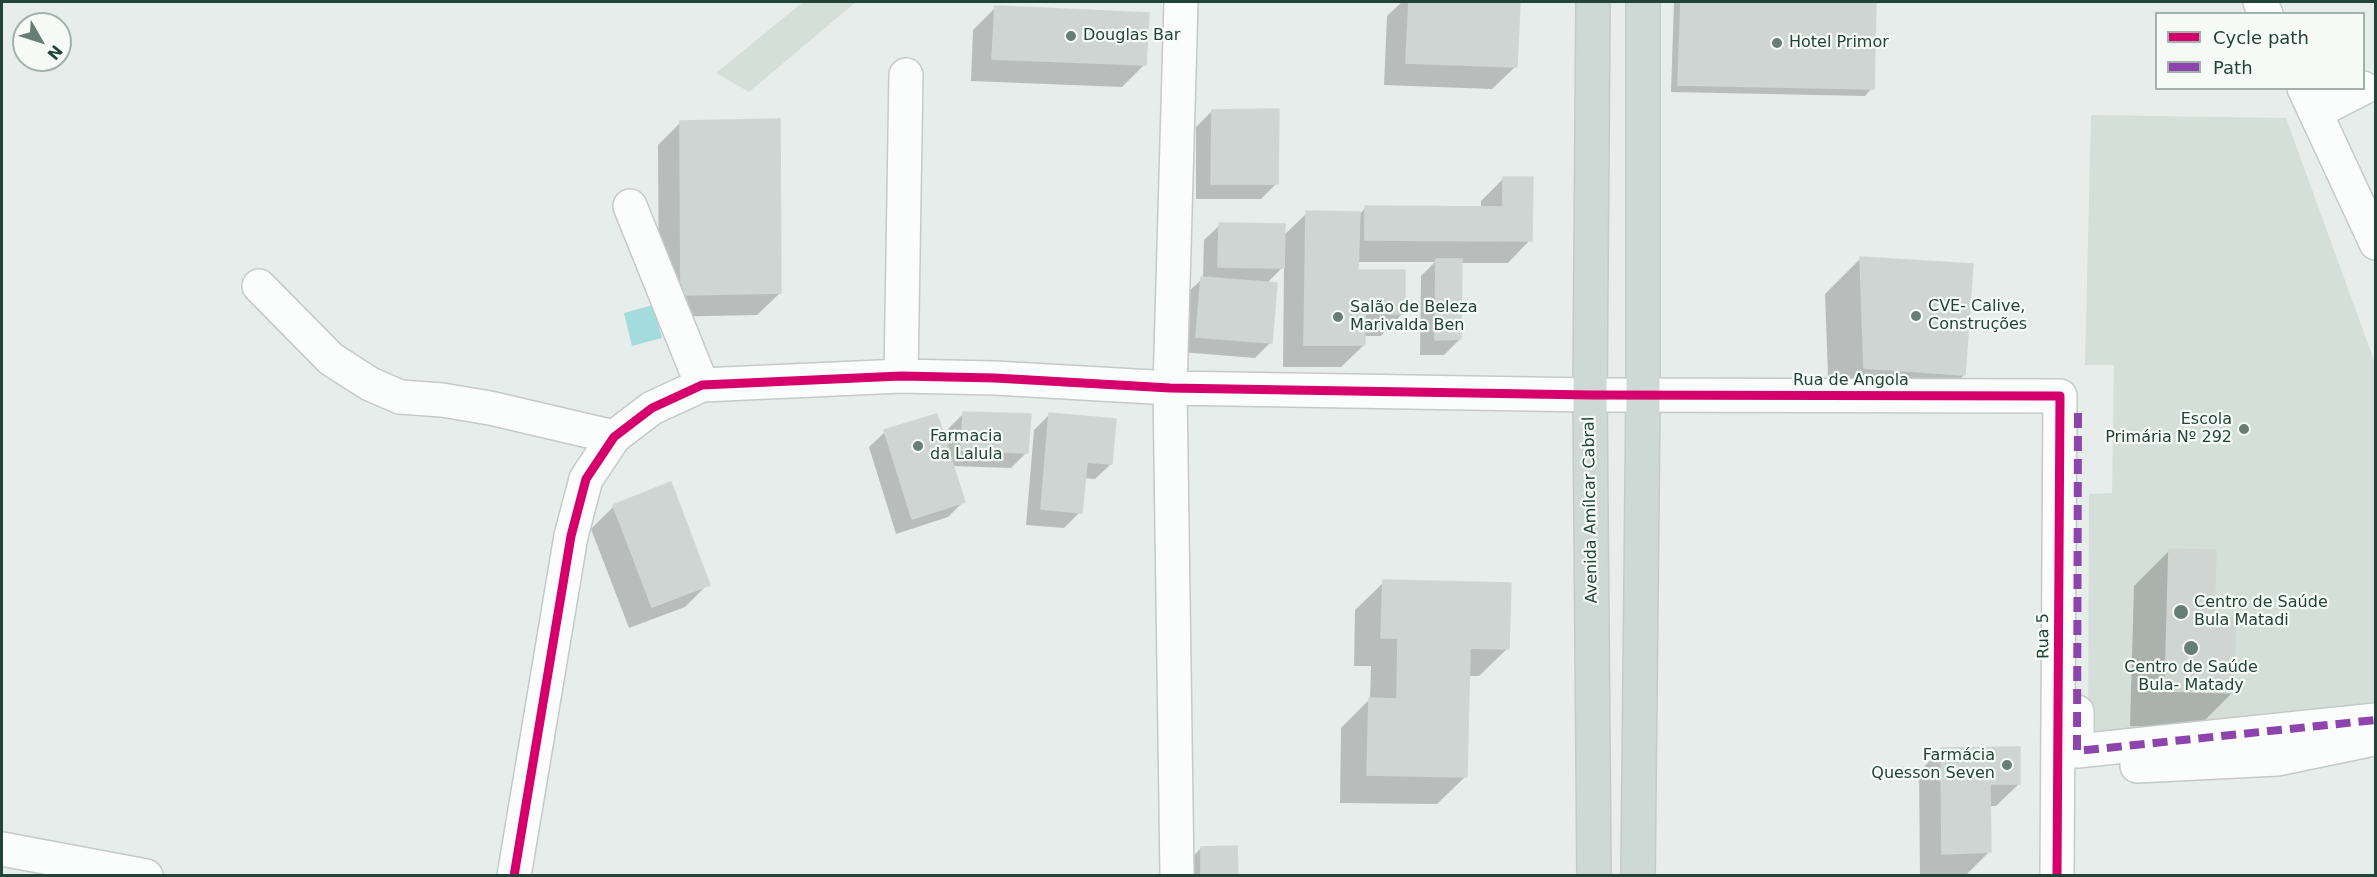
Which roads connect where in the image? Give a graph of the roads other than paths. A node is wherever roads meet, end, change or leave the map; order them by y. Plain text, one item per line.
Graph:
1 (1181, 2) edge
2 (1593, 2) edge
3 (1643, 2) edge
4 (906, 75) dead end
5 (2354, 90) edge
6 (2310, 100) edge
7 (630, 206) dead end
8 (2376, 243) edge
9 (259, 286) dead end
10 (901, 376) junction
11 (702, 385) junction
12 (1170, 388) junction
13 (1590, 395) junction
14 (1643, 395) junction
15 (2069, 404) junction
16 (614, 437) junction
17 (2376, 720) edge
18 (2376, 739) edge
19 (2059, 769) junction
20 (2, 849) edge
21 (146, 876) edge
22 (514, 876) edge
23 (1177, 876) edge
24 (1594, 876) edge
25 (1638, 876) edge
26 (2057, 876) edge

1 - 12 street
2 - 13 main road, Avenida Amílcar Cabral
3 - 14 main road
4 - 10 street
5 - 6 street
6 - 8 street
7 - 11 street
9 - 16 street
10 - 11 street, Rua de Angola
10 - 12 street, Rua de Angola
11 - 16 street
12 - 13 street, Rua de Angola
12 - 23 street
13 - 14 street, Rua de Angola
13 - 24 main road, Avenida Amílcar Cabral
14 - 15 street, Rua de Angola
14 - 25 main road
15 - 17 street
15 - 19 street, Rua 5
16 - 22 street
18 - 19 street
19 - 26 street, Rua 5
20 - 21 street

